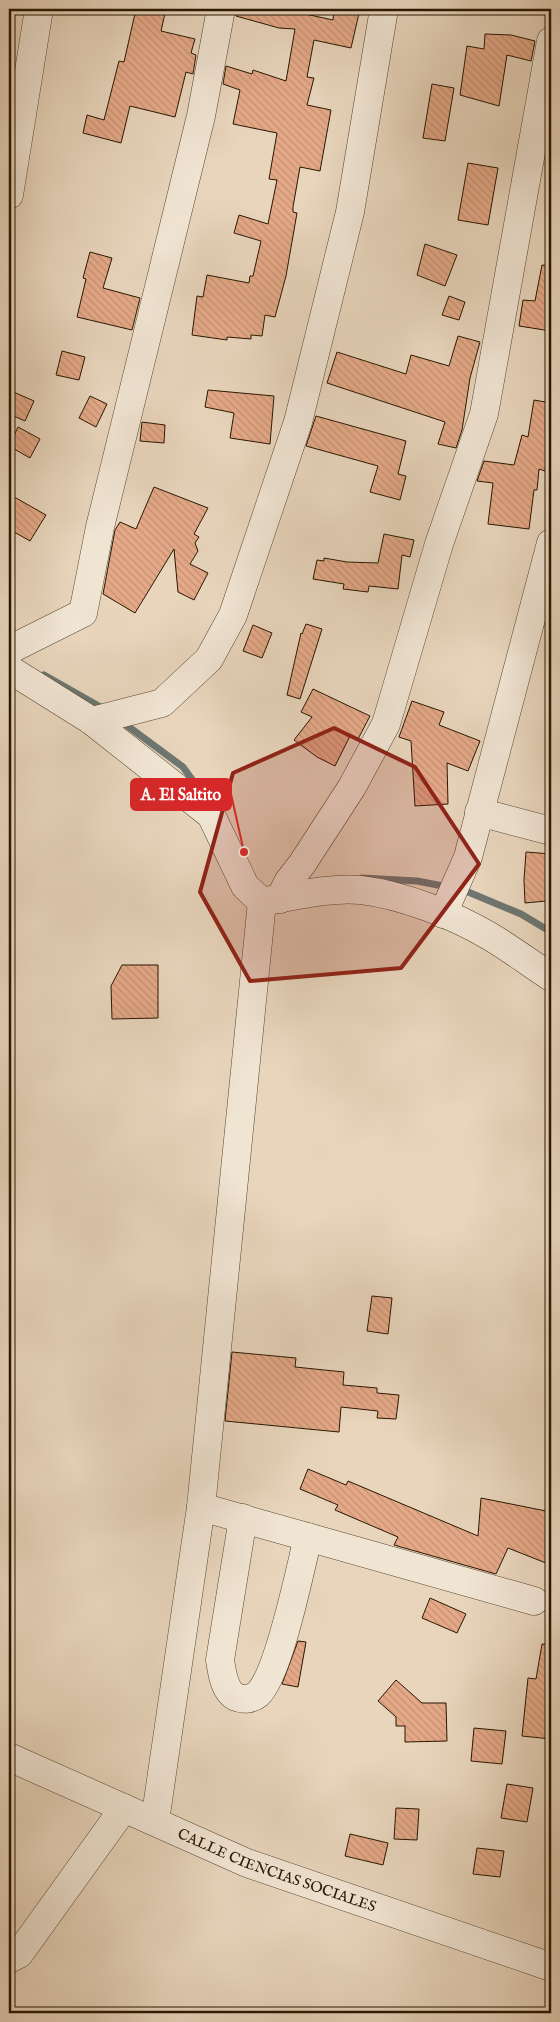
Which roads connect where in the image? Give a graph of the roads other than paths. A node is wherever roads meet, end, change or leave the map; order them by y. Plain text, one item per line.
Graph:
1 (39, 9) edge
2 (220, 9) edge
3 (384, 9) edge
4 (551, 41) edge
5 (9, 195) edge
6 (551, 543) edge
7 (9, 650) edge
8 (9, 669) edge
9 (92, 721) junction
10 (479, 812) junction
11 (551, 831) edge
12 (271, 900) junction
13 (443, 914) junction
14 (551, 977) edge
15 (201, 1507) junction
16 (243, 1518) junction
17 (308, 1537) junction
18 (534, 1601) dead end
19 (9, 1757) edge
20 (124, 1808) junction
21 (155, 1822) junction
22 (9, 1959) edge
23 (551, 1967) edge

1 - 5 street
2 - 7 street
3 - 9 street
4 - 12 street
6 - 10 street
8 - 9 street
9 - 12 street
10 - 11 street
10 - 13 street
12 - 13 street
12 - 15 street
13 - 14 street
15 - 16 street
15 - 21 street
16 - 17 street
16 - 17 street
17 - 18 street
19 - 20 street, CALLE CIENCIAS SOCIALES
20 - 21 street, CALLE CIENCIAS SOCIALES
20 - 22 street
21 - 23 street, CALLE CIENCIAS SOCIALES

